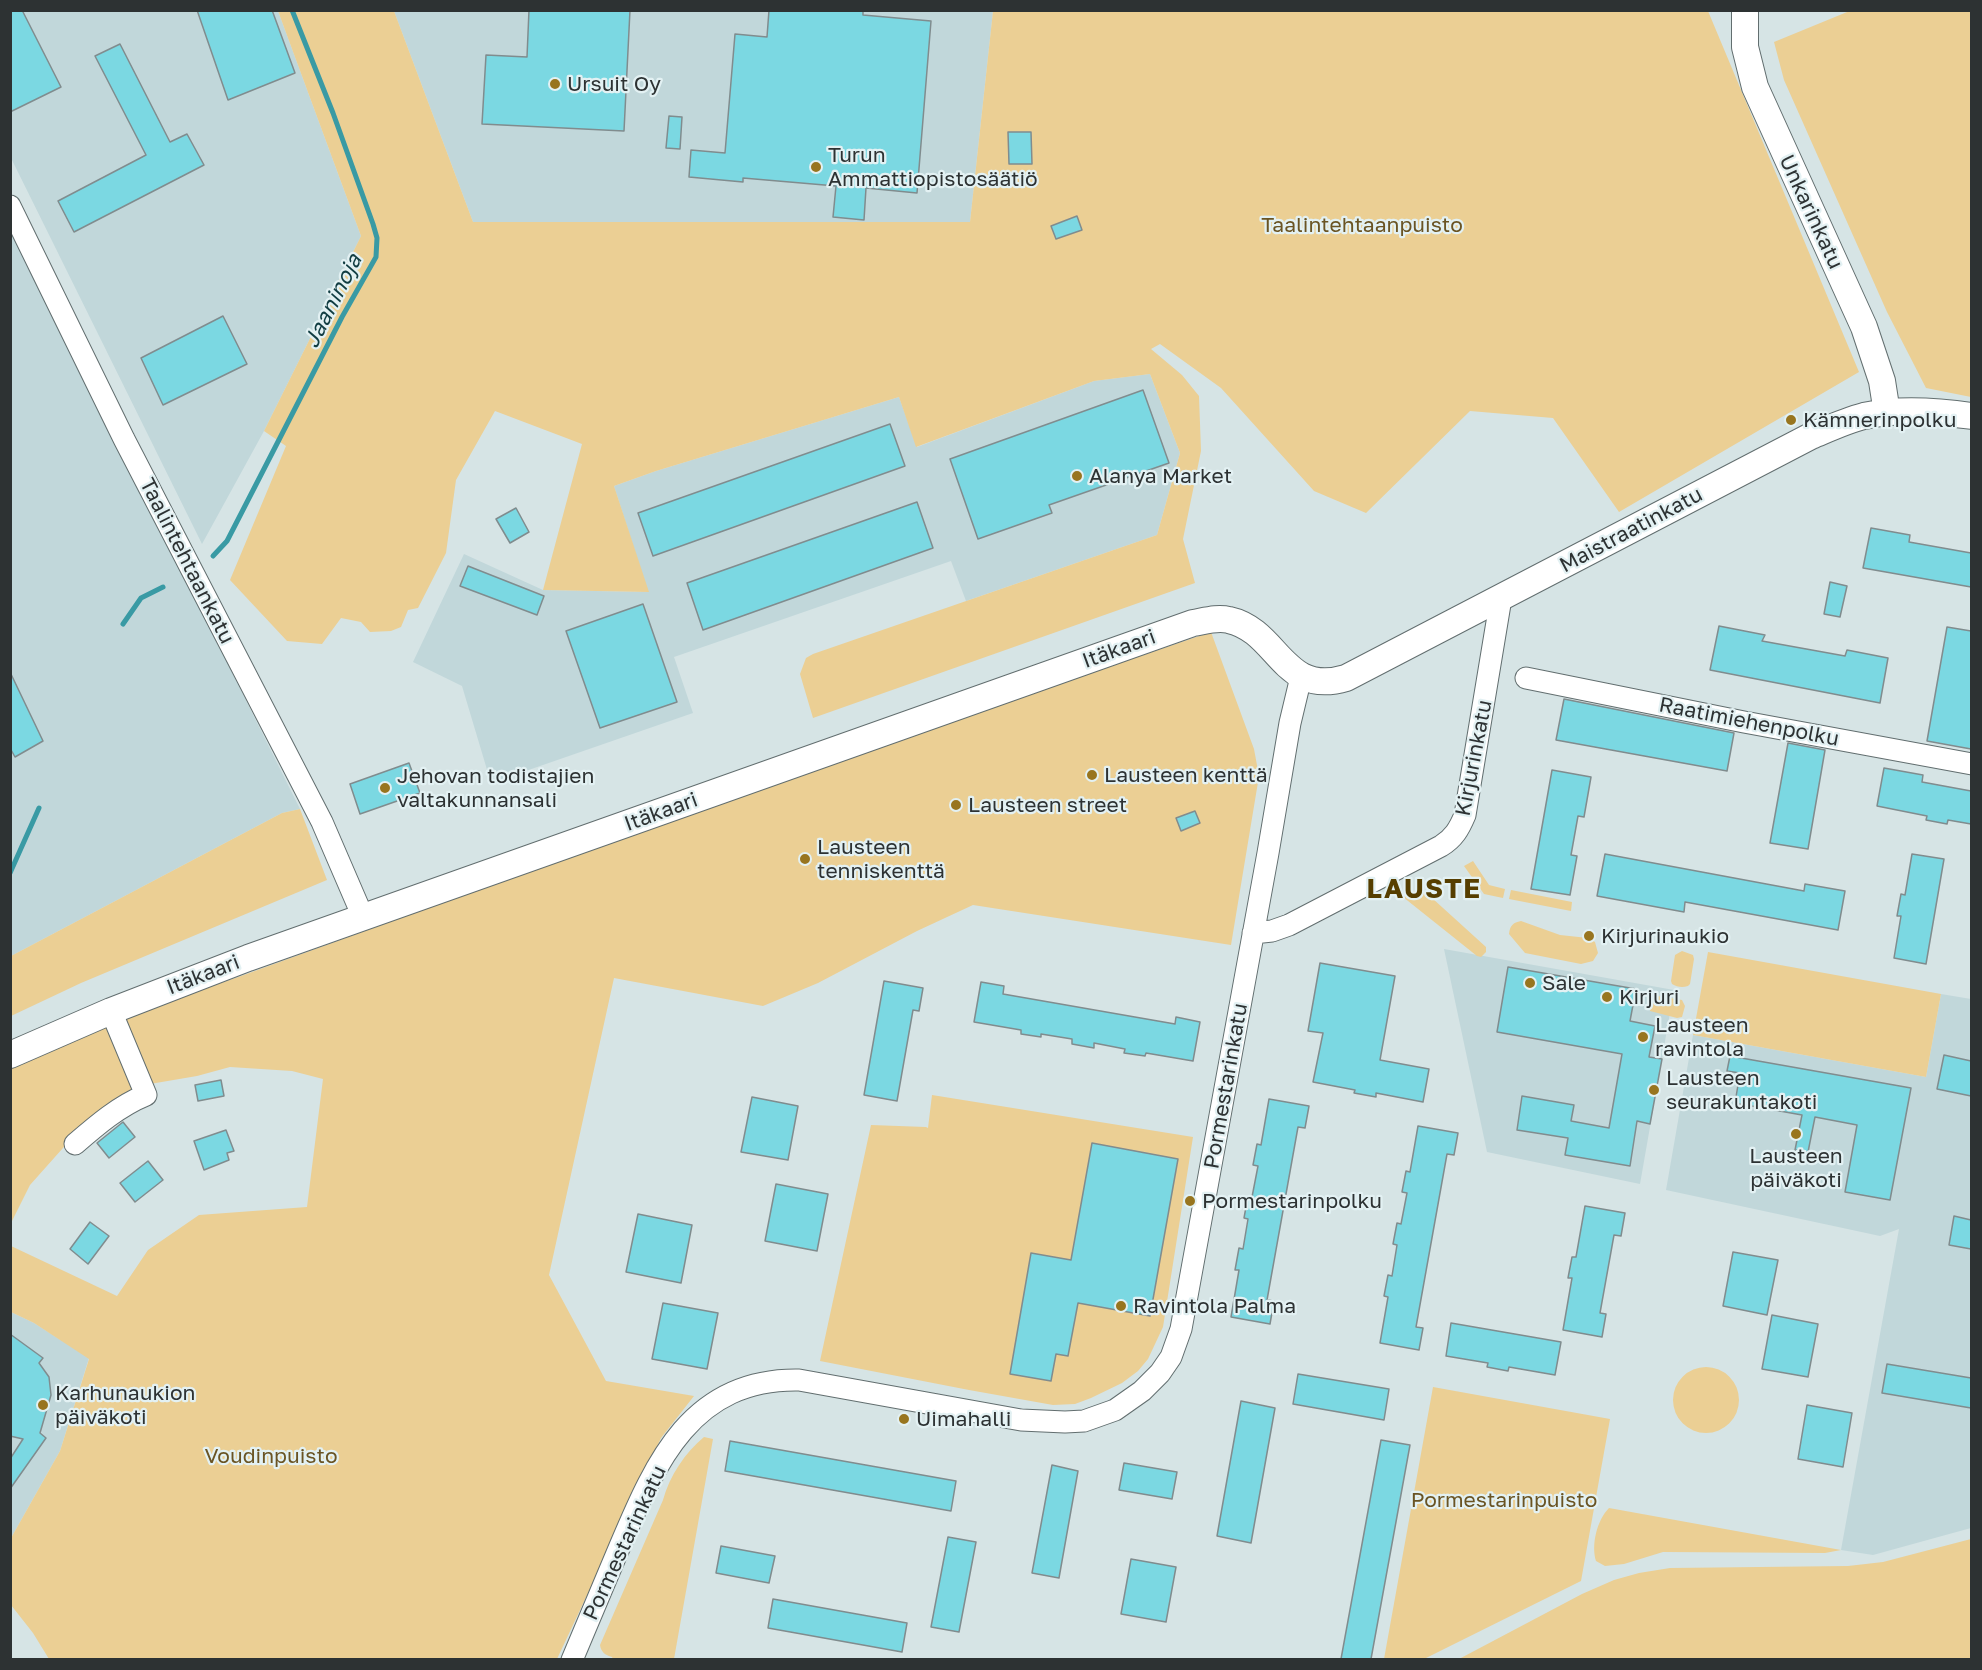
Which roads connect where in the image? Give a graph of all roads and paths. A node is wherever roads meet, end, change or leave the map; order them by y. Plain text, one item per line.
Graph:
1 (1744, 10) edge
2 (10, 206) edge
3 (1887, 413) junction
4 (1971, 416) edge
5 (1501, 598) junction
6 (1301, 677) junction
7 (1526, 678) dead end
8 (1971, 764) edge
9 (363, 917) junction
10 (1253, 933) junction
11 (111, 1011) junction
12 (10, 1055) edge
13 (75, 1144) dead end
14 (572, 1659) edge

1 - 3 street, Unkarinkatu
2 - 9 street, Taalintehtaankatu
3 - 4 street, Maistraatinkatu
3 - 5 street, Maistraatinkatu
5 - 6 street, Maistraatinkatu
5 - 10 street, Kirjurinkatu
6 - 9 street, Itäkaari
6 - 10 street, Pormestarinkatu
7 - 8 street, Raatimiehenpolku
9 - 11 street, Itäkaari
10 - 14 street, Pormestarinkatu
11 - 12 street, Itäkaari
11 - 13 street

